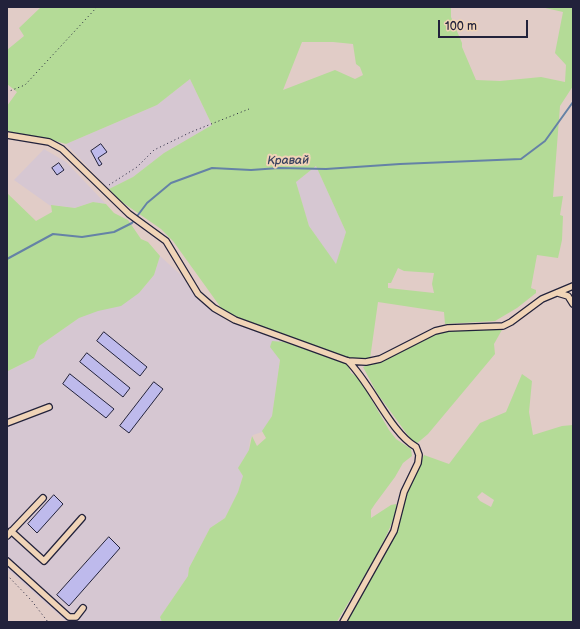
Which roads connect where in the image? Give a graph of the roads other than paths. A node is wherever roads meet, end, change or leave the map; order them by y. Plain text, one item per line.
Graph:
1 (7, 135) edge
2 (573, 286) edge
3 (558, 293) junction
4 (573, 304) edge
5 (348, 361) junction
6 (49, 407) dead end
7 (7, 423) edge
8 (43, 498) dead end
9 (82, 518) dead end
10 (9, 534) edge
11 (7, 561) edge
12 (83, 608) dead end
13 (343, 622) edge

1 - 5 street
2 - 3 street
3 - 4 street
3 - 5 street
5 - 13 street
6 - 7 street
8 - 10 street
9 - 10 street
11 - 12 street

